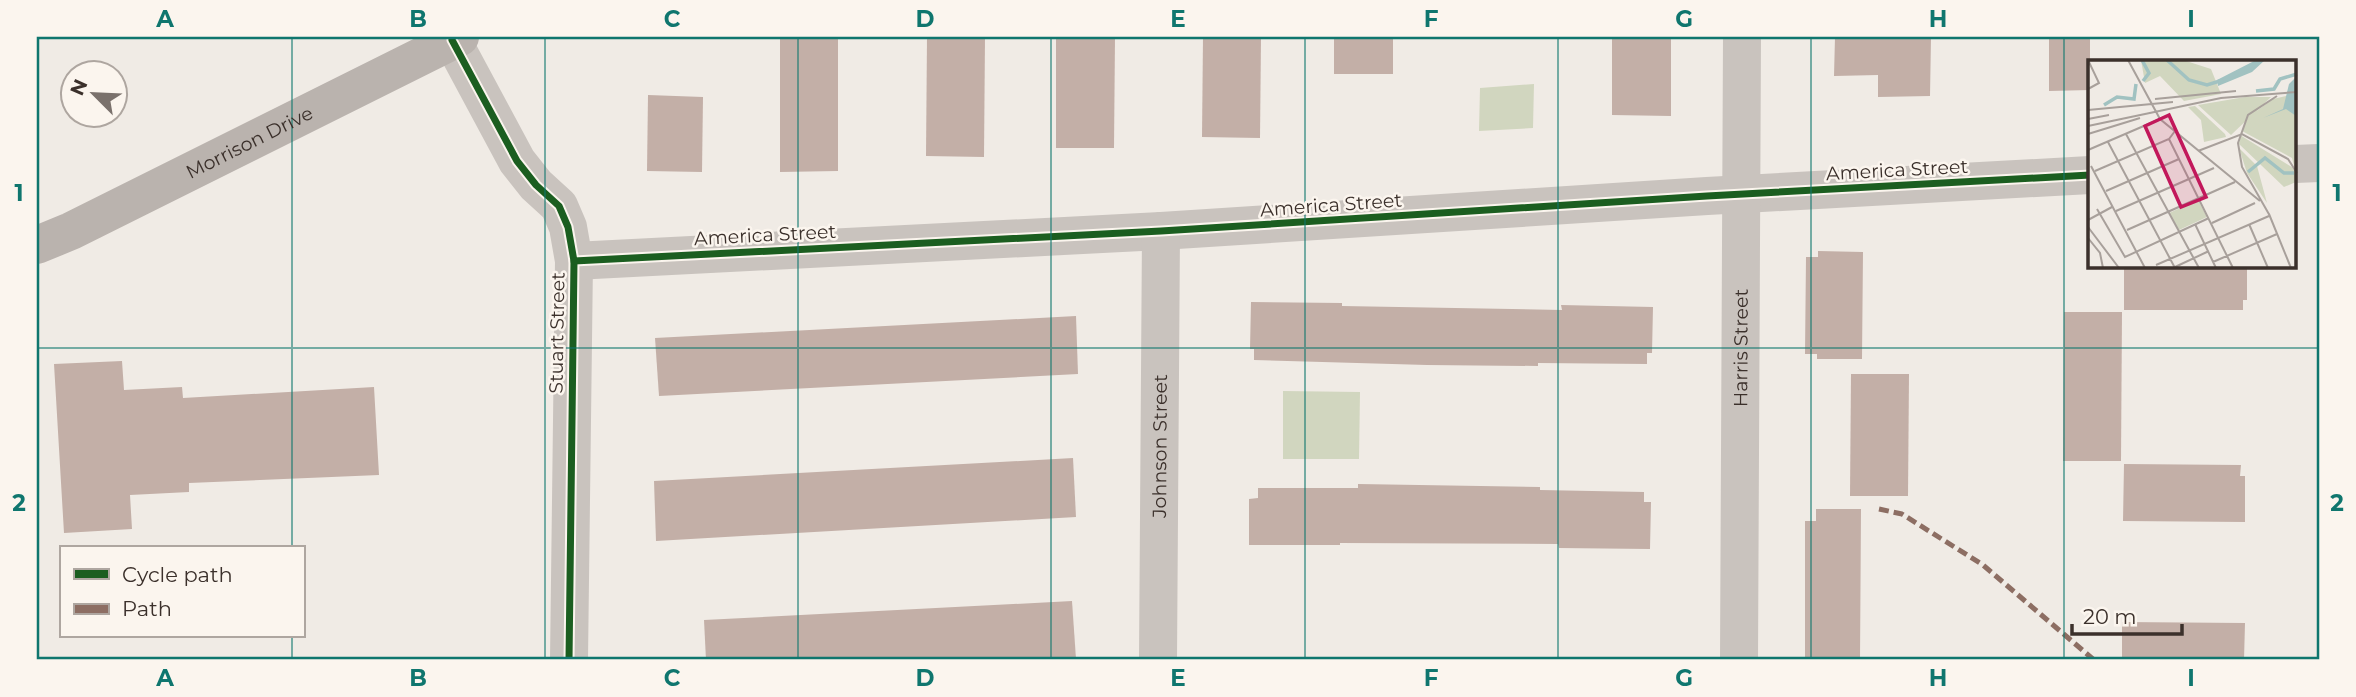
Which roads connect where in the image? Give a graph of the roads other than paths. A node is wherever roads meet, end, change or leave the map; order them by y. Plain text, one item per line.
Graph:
1 (1742, 37) edge
2 (456, 39) edge
3 (2319, 163) edge
4 (2296, 164) edge
5 (2088, 175) edge
6 (1741, 195) junction
7 (1161, 231) junction
8 (37, 245) edge
9 (574, 261) junction
10 (569, 660) edge
11 (1158, 660) edge
12 (1739, 660) edge

1 - 6 street, Harris Street
2 - 8 main road, Morrison Drive
2 - 9 street, Stuart Street
3 - 4 street
5 - 6 street, America Street
6 - 7 street, America Street
6 - 12 street, Harris Street
7 - 9 street, America Street
7 - 11 street, Johnson Street
9 - 10 street, Stuart Street

